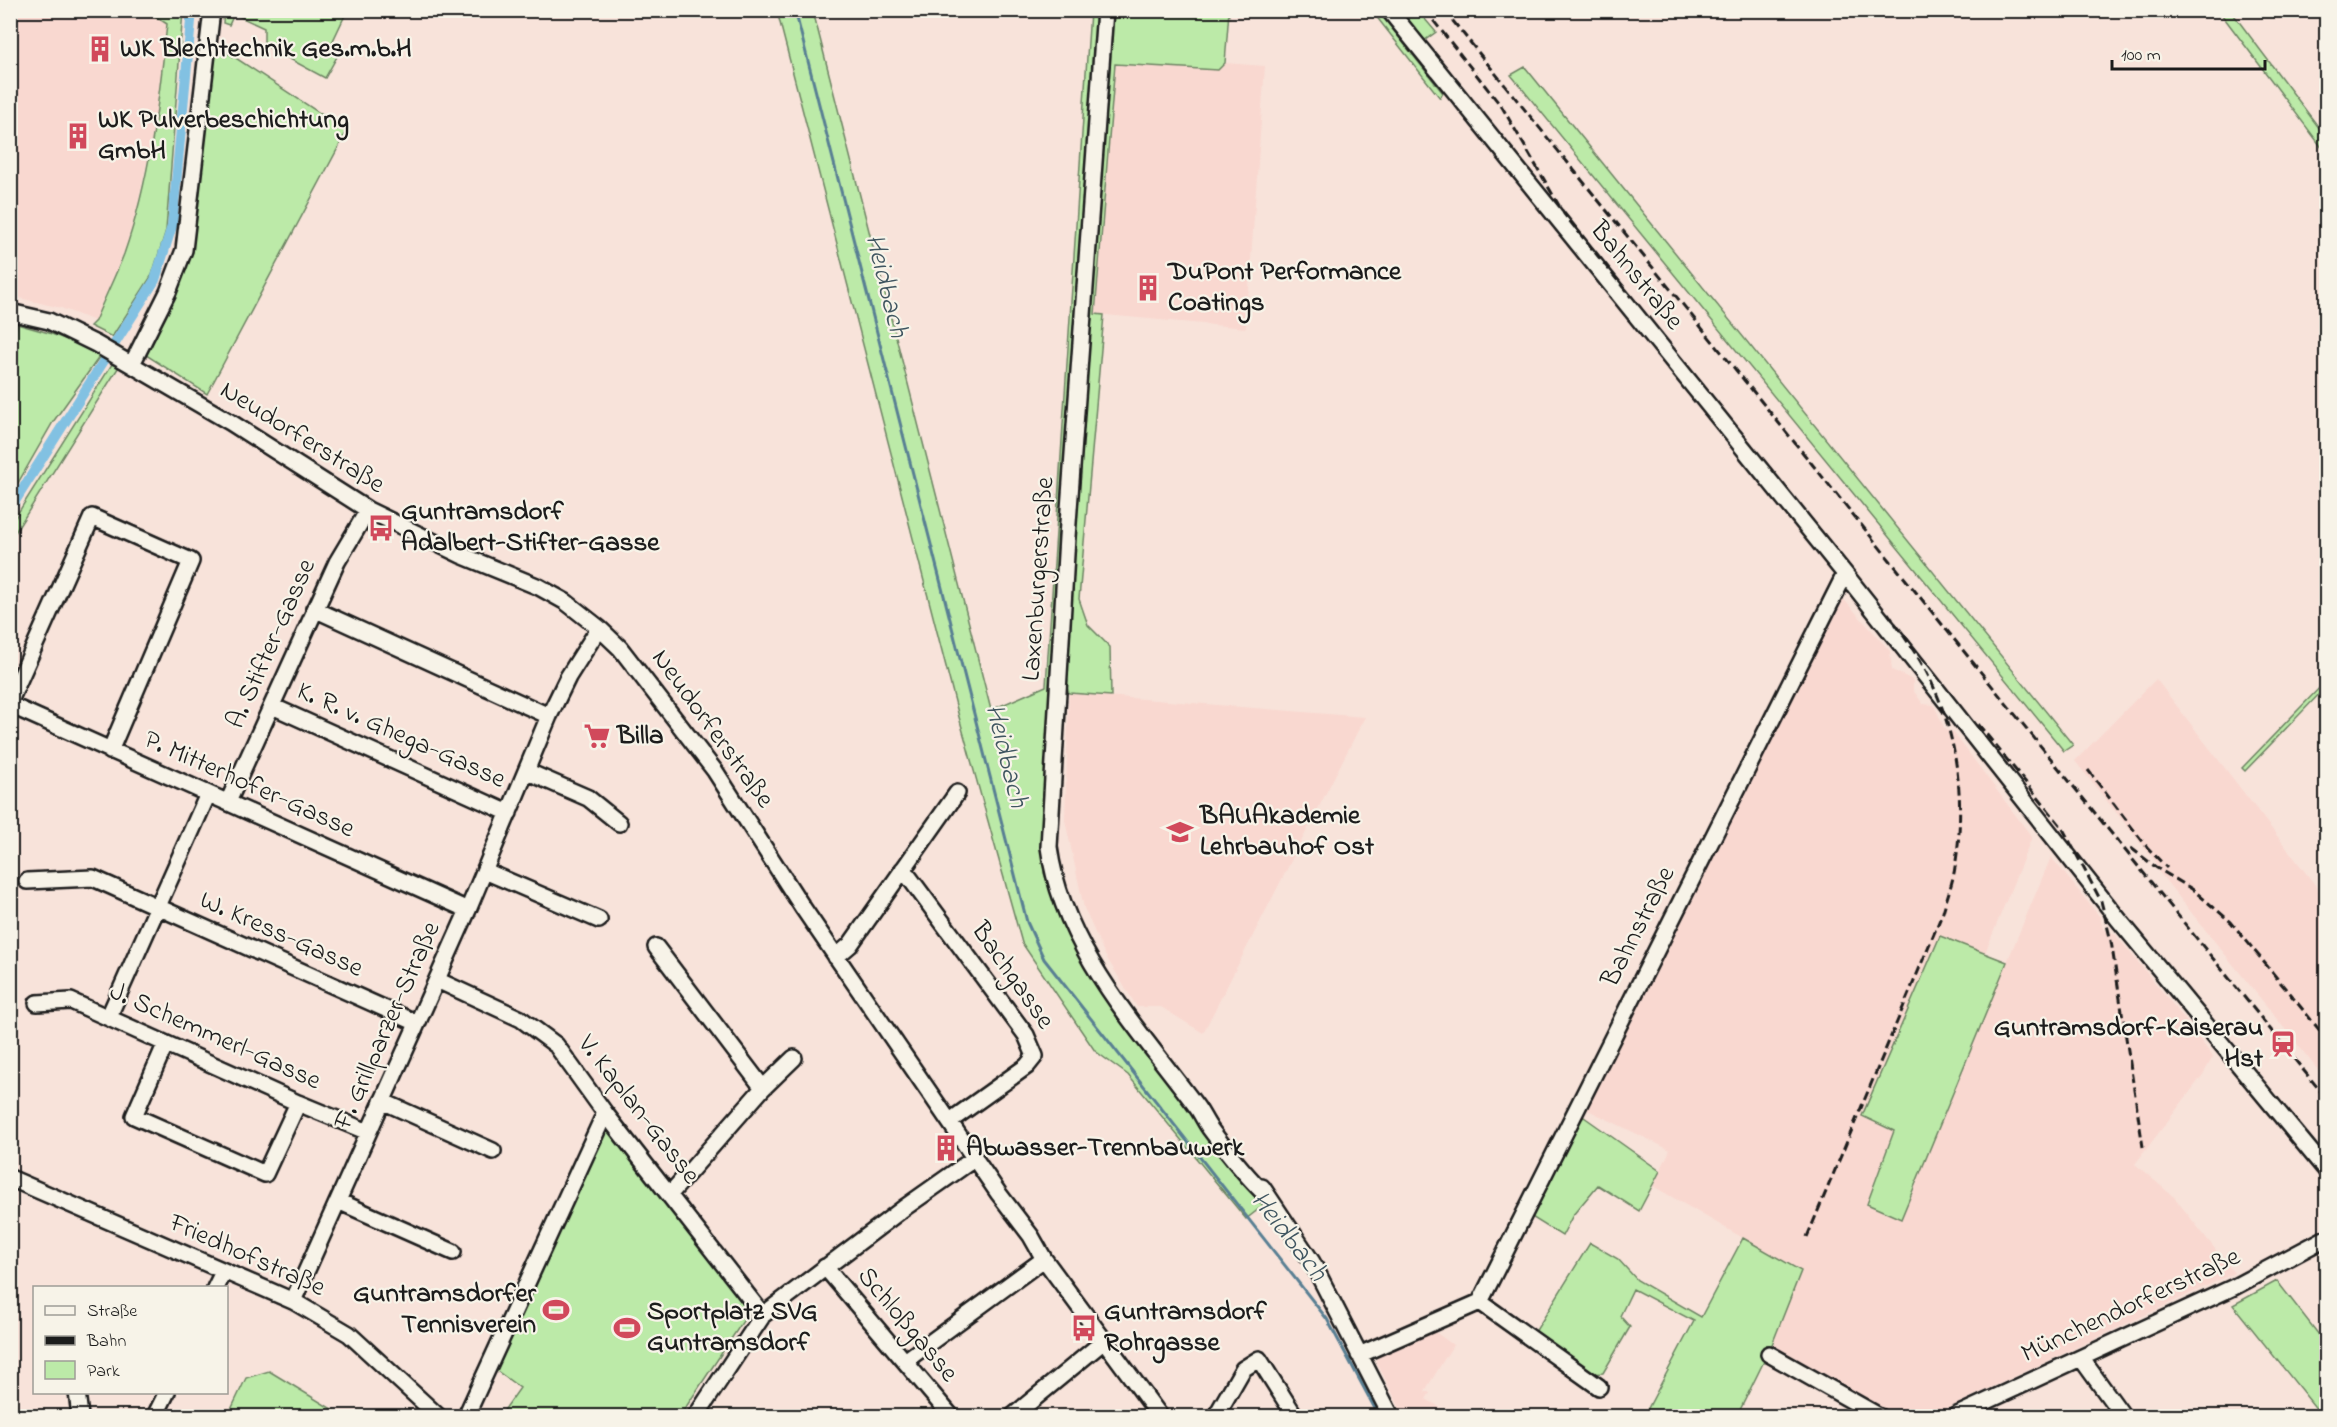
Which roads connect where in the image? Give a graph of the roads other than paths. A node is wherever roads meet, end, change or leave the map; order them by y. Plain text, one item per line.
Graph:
1 (212, 10) edge
2 (1105, 10) edge
3 (1389, 10) edge
4 (10, 312) edge
5 (129, 362) junction
6 (368, 510) junction
7 (1845, 574) junction
8 (314, 609) junction
9 (599, 628) junction
10 (10, 703) edge
11 (272, 706) junction
12 (549, 716) junction
13 (110, 751) junction
14 (526, 771) junction
15 (957, 793) dead end
16 (208, 794) junction
17 (228, 802) junction
18 (509, 813) junction
19 (619, 823) dead end
20 (903, 869) junction
21 (485, 871) junction
22 (27, 881) dead end
23 (157, 908) junction
24 (468, 910) junction
25 (599, 920) dead end
26 (656, 947) dead end
27 (836, 957) junction
28 (437, 980) junction
29 (37, 1003) dead end
30 (109, 1016) junction
31 (417, 1023) junction
32 (165, 1045) junction
33 (794, 1058) dead end
34 (763, 1088) junction
35 (382, 1101) junction
36 (298, 1103) junction
37 (605, 1113) junction
38 (950, 1121) junction
39 (368, 1132) junction
40 (493, 1151) dead end
41 (975, 1158) junction
42 (2326, 1170) edge
43 (10, 1178) edge
44 (670, 1194) junction
45 (338, 1201) junction
46 (2326, 1238) edge
47 (453, 1252) dead end
48 (1044, 1259) junction
49 (825, 1267) junction
50 (223, 1272) junction
51 (216, 1286) edge
52 (293, 1301) junction
53 (1480, 1302) junction
54 (763, 1315) junction
55 (1104, 1341) junction
56 (1769, 1354) dead end
57 (1359, 1355) junction
58 (2081, 1358) junction
59 (905, 1361) junction
60 (1599, 1387) dead end
61 (77, 1394) edge
62 (166, 1394) edge
63 (80, 1416) edge
64 (155, 1416) edge
65 (438, 1416) edge
66 (466, 1416) edge
67 (696, 1416) edge
68 (951, 1416) edge
69 (1013, 1416) edge
70 (1160, 1416) edge
71 (1216, 1416) edge
72 (1295, 1416) edge
73 (1391, 1416) edge
74 (1879, 1416) edge
75 (1955, 1416) edge
76 (2123, 1416) edge

1 - 5 street
2 - 57 street, Laxenburgerstraße
3 - 7 street, Bahnstraße
4 - 5 street, Neudorferstraße
5 - 6 street, Neudorferstraße
6 - 8 street, A. Stifter-Gasse
6 - 9 street, Neudorferstraße
7 - 42 street, Bahnstraße
7 - 53 street, Bahnstraße
8 - 11 street, A. Stifter-Gasse
8 - 12 street
9 - 12 street, F. Grillparzer-Straße
9 - 27 street, Neudorferstraße
10 - 13 street, P. Mitterhofer-Gasse
10 - 13 street
11 - 17 street, A. Stifter-Gasse
11 - 18 street, K. R. v. Ghega-Gasse
12 - 14 street, F. Grillparzer-Straße
13 - 16 street, P. Mitterhofer-Gasse
14 - 18 street, F. Grillparzer-Straße
14 - 19 street
15 - 20 street
16 - 17 street, P. Mitterhofer-Gasse
16 - 23 street
17 - 24 street, P. Mitterhofer-Gasse
18 - 21 street, F. Grillparzer-Straße
20 - 27 street
20 - 38 street, Bachgasse
21 - 24 street, F. Grillparzer-Straße
21 - 25 street
22 - 23 street, W. Kress-Gasse
23 - 30 street
23 - 31 street, W. Kress-Gasse
24 - 28 street, F. Grillparzer-Straße
26 - 34 street
27 - 38 street, Neudorferstraße
28 - 31 street, F. Grillparzer-Straße
28 - 37 street, V. Kaplan-Gasse
29 - 30 street, J. Schemmerl-Gasse
30 - 32 street, J. Schemmerl-Gasse
31 - 35 street, F. Grillparzer-Straße
32 - 36 street, J. Schemmerl-Gasse
32 - 36 street
33 - 34 street
34 - 44 street
35 - 39 street, F. Grillparzer-Straße
35 - 40 street
36 - 39 street, J. Schemmerl-Gasse
37 - 44 street, V. Kaplan-Gasse
37 - 66 street
38 - 41 street, Neudorferstraße
39 - 45 street, F. Grillparzer-Straße
41 - 48 street, Neudorferstraße
41 - 49 street
43 - 50 street, Friedhofstraße
44 - 54 street, V. Kaplan-Gasse
45 - 47 street
45 - 52 street, F. Grillparzer-Straße
46 - 58 street, Münchendorferstraße
48 - 55 street, Neudorferstraße
48 - 59 street
49 - 54 street
49 - 59 street, Schloßgasse
50 - 51 street
50 - 52 street, Friedhofstraße
52 - 65 street, Friedhofstraße
53 - 57 street
53 - 60 street
54 - 67 street
55 - 69 street
55 - 70 street, Neudorferstraße
56 - 74 street
57 - 73 street, Laxenburgerstraße
58 - 75 street, Münchendorferstraße
58 - 76 street
59 - 68 street, Schloßgasse
61 - 63 street
62 - 64 street
71 - 72 street

